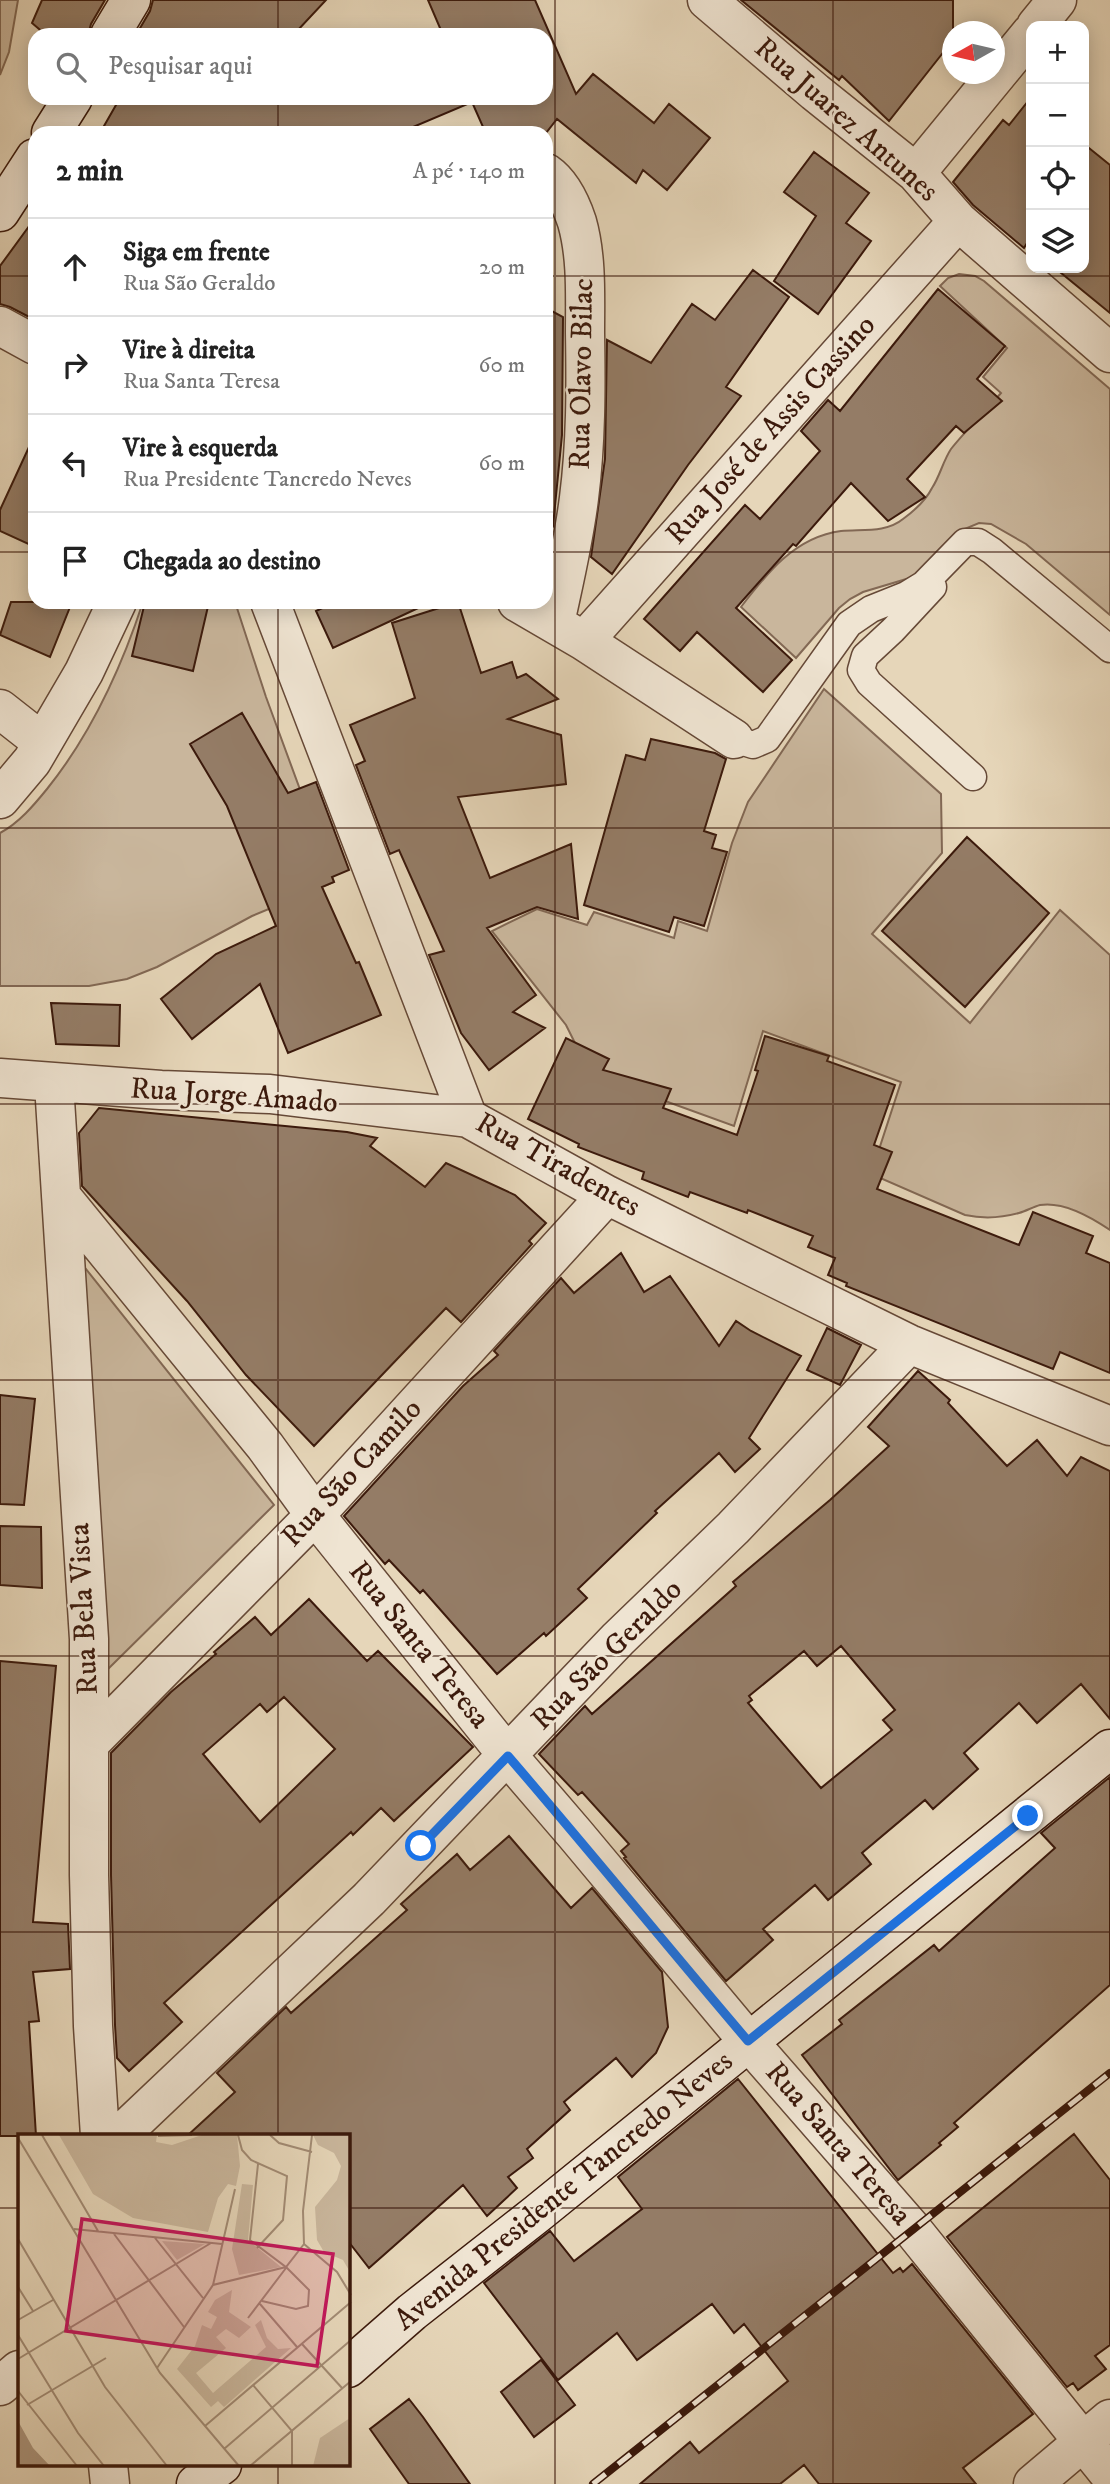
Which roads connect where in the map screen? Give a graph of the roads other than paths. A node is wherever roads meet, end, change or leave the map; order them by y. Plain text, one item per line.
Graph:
1 (131, 0) edge
2 (707, 0) edge
3 (1057, 0) edge
4 (1040, 21) edge
5 (114, 28) edge
6 (1026, 39) edge
7 (69, 105) edge
8 (55, 126) edge
9 (28, 169) edge
10 (916, 173) junction
11 (553, 179) edge
12 (0, 212) edge
13 (958, 221) junction
14 (0, 326) edge
15 (28, 341) edge
16 (1110, 353) edge
17 (958, 549) junction
18 (114, 609) edge
19 (273, 609) edge
20 (529, 609) edge
21 (569, 632) junction
22 (1110, 649) edge
23 (0, 709) edge
24 (734, 739) joint
25 (42, 743) junction
26 (973, 777) dead end
27 (0, 799) edge
28 (0, 1078) edge
29 (54, 1084) junction
30 (468, 1118) junction
31 (607, 1195) junction
32 (61, 1196) junction
33 (909, 1344) junction
34 (1110, 1426) edge
35 (315, 1515) junction
36 (89, 1744) junction
37 (1110, 1749) edge
38 (508, 1756) junction
39 (748, 2041) junction
40 (100, 2134) edge
41 (121, 2134) edge
42 (350, 2366) edge
43 (18, 2371) edge
44 (0, 2386) edge
45 (1096, 2430) edge
46 (108, 2466) edge
47 (221, 2466) edge
48 (1110, 2474) edge
49 (110, 2484) edge
50 (196, 2484) edge
51 (1033, 2484) edge

1 - 5 street
2 - 10 street, Rua Juarez Antunes
3 - 4 street
6 - 10 street
7 - 8 street
9 - 12 street
10 - 13 street, Rua Juarez Antunes
11 - 21 street, Rua Olavo Bilac
13 - 16 street, Rua Juarez Antunes
13 - 21 street, Rua José de Assis Cassino
14 - 15 street
17 - 22 lane
17 - 24 lane
17 - 26 lane
18 - 25 street
19 - 30 street, Rua Tiradentes
20 - 21 street
21 - 24 street
23 - 25 street
25 - 27 street
28 - 29 street, Rua Jorge Amado
29 - 30 street, Rua Jorge Amado
29 - 32 street, Rua Bela Vista
30 - 31 street, Rua Tiradentes
31 - 33 street, Rua Tiradentes
31 - 35 street, Rua São Camilo
32 - 35 street, Rua Santa Teresa
32 - 36 street, Rua Bela Vista
33 - 34 street, Rua Tiradentes
33 - 38 street, Rua São Geraldo
35 - 36 street, Rua São Camilo
35 - 38 street, Rua Santa Teresa
36 - 40 street, Rua Bela Vista
37 - 39 street, Avenida Presidente Tancredo Neves
38 - 39 street, Rua Santa Teresa
38 - 41 street, Rua São Geraldo
39 - 42 street, Avenida Presidente Tancredo Neves
39 - 45 street, Rua Santa Teresa
43 - 44 street
45 - 48 street, Rua Santa Teresa
45 - 51 street
46 - 49 street
47 - 50 street

